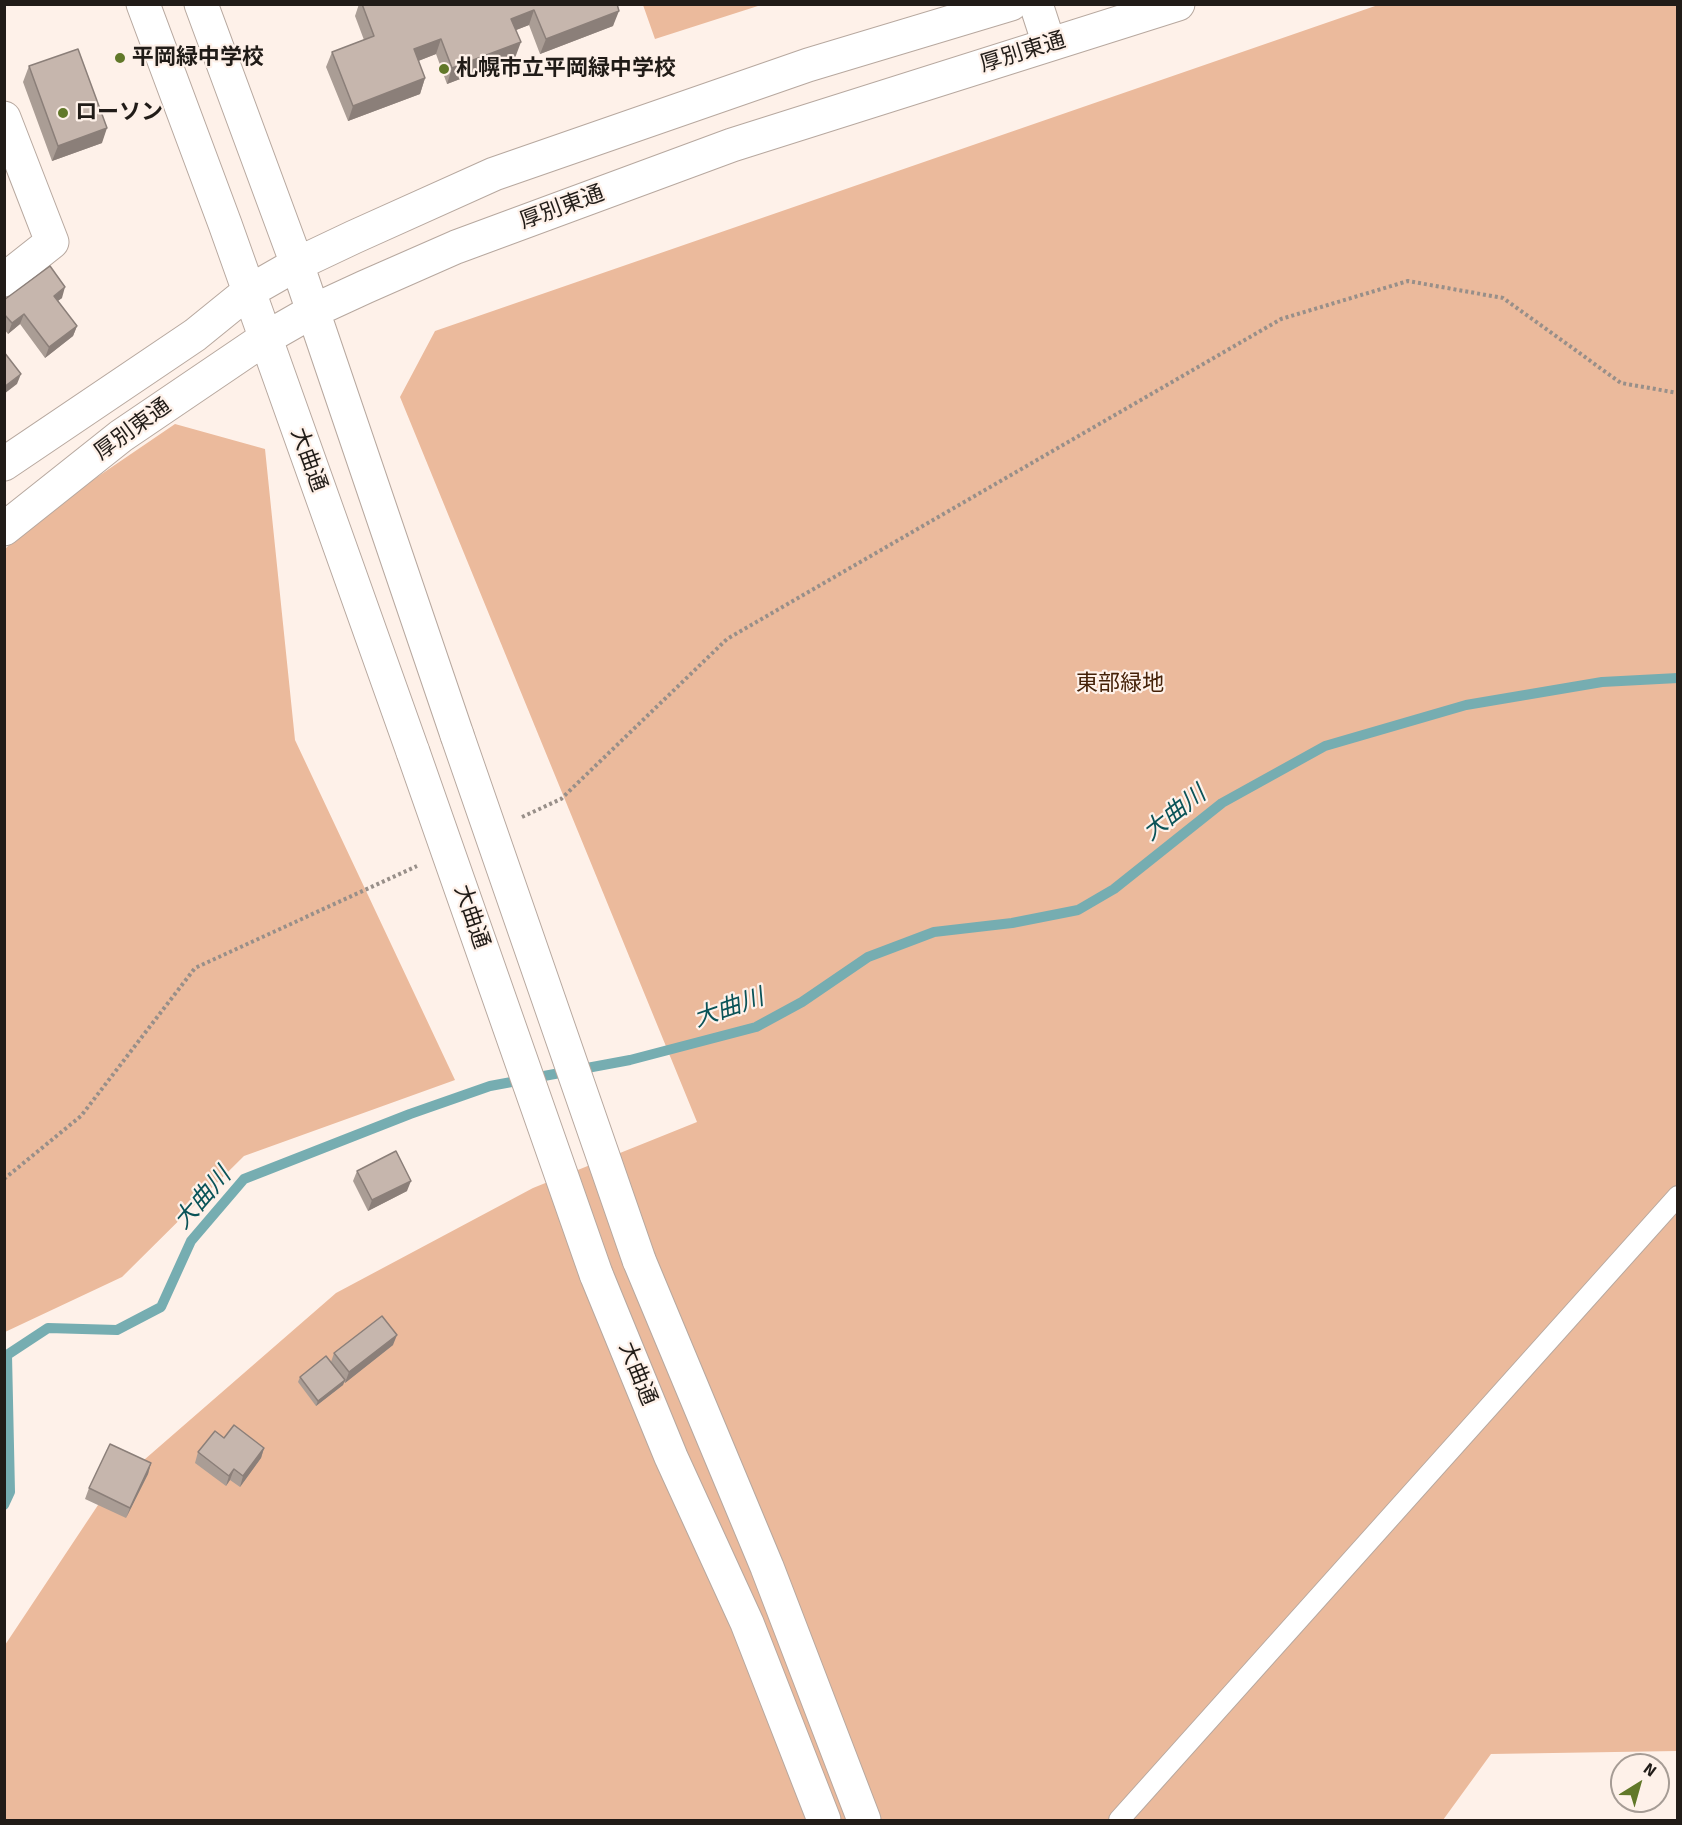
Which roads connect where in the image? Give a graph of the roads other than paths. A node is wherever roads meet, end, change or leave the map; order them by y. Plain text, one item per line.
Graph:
1 (142, 4) edge
2 (201, 4) edge
3 (1011, 4) edge
4 (1036, 4) edge
5 (1178, 4) edge
6 (1049, 44) junction
7 (4, 118) edge
8 (297, 264) junction
9 (4, 280) edge
10 (248, 292) junction
11 (313, 311) junction
12 (264, 339) junction
13 (4, 464) edge
14 (4, 529) edge
15 (1677, 1196) edge
16 (824, 1821) edge
17 (864, 1821) edge
18 (1119, 1821) edge

1 - 10 street, 大曲通
2 - 8 street, 大曲通
3 - 8 street, 厚別東通
4 - 6 street
5 - 6 street, 厚別東通
6 - 11 street, 厚別東通
7 - 9 street
8 - 10 street, 厚別東通
8 - 11 street, 大曲通
10 - 12 street, 大曲通
10 - 13 street, 厚別東通
11 - 12 street, 厚別東通
11 - 17 street, 大曲通, bridge
12 - 14 street, 厚別東通
12 - 16 street, 大曲通, bridge
15 - 18 lane

